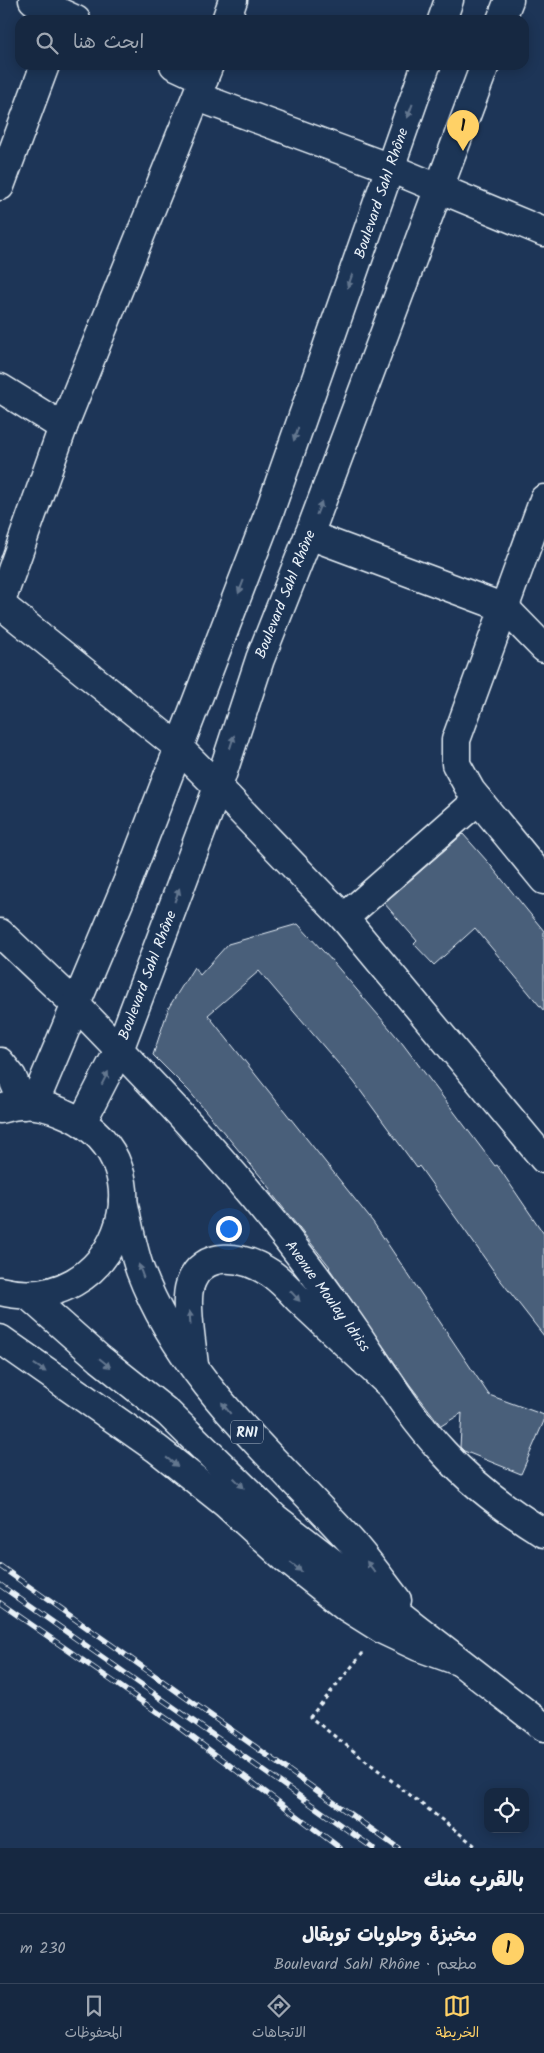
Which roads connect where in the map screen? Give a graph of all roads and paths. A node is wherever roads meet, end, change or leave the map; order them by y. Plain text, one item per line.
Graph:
1 (33, 0) edge
2 (233, 0) edge
3 (449, 0) edge
4 (509, 0) edge
5 (62, 15) edge
6 (228, 15) edge
7 (444, 15) edge
8 (503, 15) edge
9 (43, 70) edge
10 (184, 70) edge
11 (424, 70) edge
12 (483, 70) edge
13 (204, 80) edge
14 (390, 168) junction
15 (0, 186) edge
16 (439, 189) junction
17 (544, 232) edge
18 (0, 388) edge
19 (63, 426) junction
20 (544, 498) edge
21 (309, 535) junction
22 (0, 604) edge
23 (505, 608) junction
24 (544, 648) edge
25 (179, 748) junction
26 (218, 787) junction
27 (478, 800) junction
28 (544, 880) edge
29 (344, 918) junction
30 (0, 933) edge
31 (74, 1004) junction
32 (119, 1050) junction
33 (0, 1062) edge
34 (19, 1106) edge
35 (82, 1122) junction
36 (544, 1160) edge
37 (123, 1200) junction
38 (0, 1291) edge
39 (29, 1296) junction
40 (0, 1340) edge
41 (194, 1367) junction
42 (390, 1385) junction
43 (544, 1533) edge
44 (383, 1630) junction
45 (423, 1632) junction
46 (458, 1661) junction
47 (544, 1727) edge
48 (478, 1848) edge

1 - 5 main road
2 - 6 main road
3 - 7 main road
4 - 8 main road
9 - 15 main road
10 - 13 main road
11 -> 14 main road, Boulevard Sahl Rhône
12 - 16 main road, Boulevard Sahl Rhône
13 - 14 main road
13 - 19 main road
14 - 16 main road
14 -> 25 main road, Boulevard Sahl Rhône
16 - 17 main road
21 -> 16 main road, Boulevard Sahl Rhône
18 - 19 main road
19 - 22 main road
20 - 23 main road
21 - 23 main road
26 -> 21 main road, Boulevard Sahl Rhône
22 - 25 main road
23 - 24 main road
23 - 27 main road
25 - 26 main road
25 - 31 main road, Boulevard Sahl Rhône
26 - 29 main road
32 -> 26 main road, Boulevard Sahl Rhône
27 - 28 main road
27 - 29 main road
29 - 36 main road
30 - 31 main road, Avenue Moulay Idriss
31 - 32 main road, Avenue Moulay Idriss
31 - 34 main road, Boulevard Sahl Rhône
35 -> 32 main road, Boulevard Sahl Rhône
32 - 42 main road, Avenue Moulay Idriss
33 - 34 main road
34 - 35 main road, RN1
35 - 37 main road, RN1
37 - 39 main road, RN1
41 -> 37 main road, RN1
38 - 39 main road, RN1
39 -> 45 main road, RN1
40 -> 44 main road
41 -> 42 main road
45 -> 41 main road, RN1
42 - 43 main road, Avenue Moulay Idriss
44 - 46 main road
44 - 48 path
45 - 46 main road, RN1
46 - 47 main road, RN1

